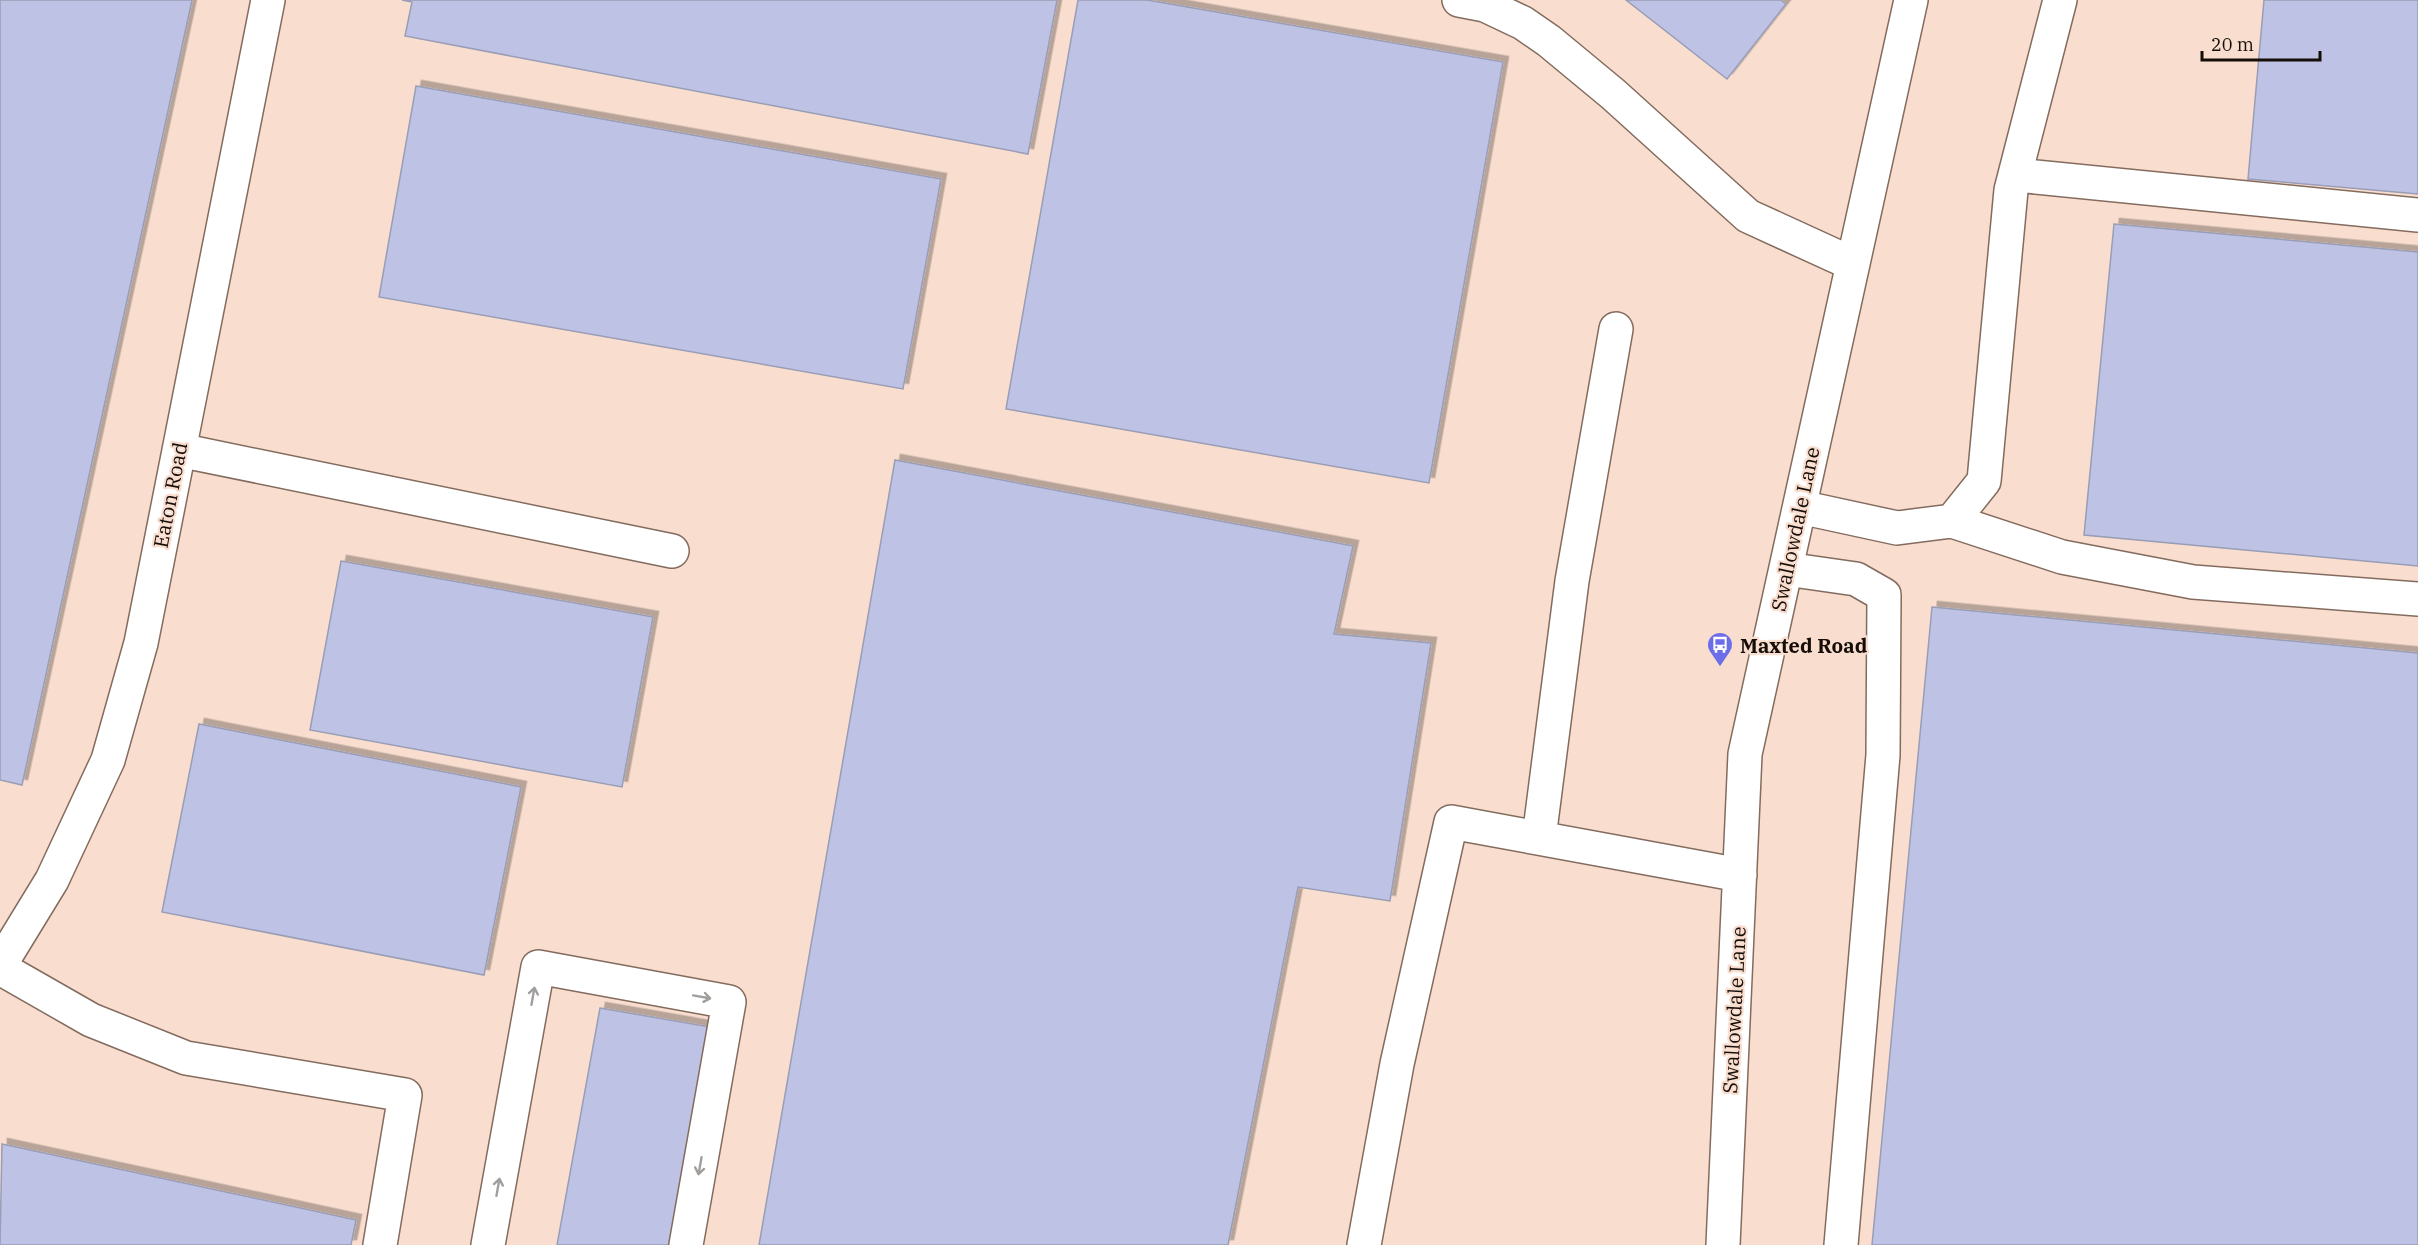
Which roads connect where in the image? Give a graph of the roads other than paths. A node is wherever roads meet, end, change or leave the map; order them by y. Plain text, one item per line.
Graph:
1 (268, 0) edge
2 (1459, 0) edge
3 (1911, 0) edge
4 (2060, 0) edge
5 (2016, 175) junction
6 (2418, 215) edge
7 (1853, 264) junction
8 (1616, 329) dead end
9 (179, 450) junction
10 (1800, 507) junction
11 (1952, 520) junction
12 (672, 551) dead end
13 (1786, 569) junction
14 (2418, 599) edge
15 (1539, 838) junction
16 (1740, 875) junction
17 (1, 962) edge
18 (380, 1245) edge
19 (488, 1245) edge
20 (686, 1245) edge
21 (1364, 1245) edge
22 (1723, 1245) edge
23 (1841, 1245) edge

1 - 9 street, Eaton Road
2 - 7 street
3 - 7 street, Swallowdale Lane
4 - 5 street
5 - 6 street
5 - 11 street
7 - 10 street, Swallowdale Lane
8 - 15 street
9 - 12 street
9 - 17 street, Eaton Road
10 - 11 street
10 - 13 street, Swallowdale Lane
11 - 14 street
13 - 16 street, Swallowdale Lane
13 - 23 street
15 - 16 street
15 - 21 street
16 - 22 street, Swallowdale Lane
17 - 18 street
19 -> 20 street

